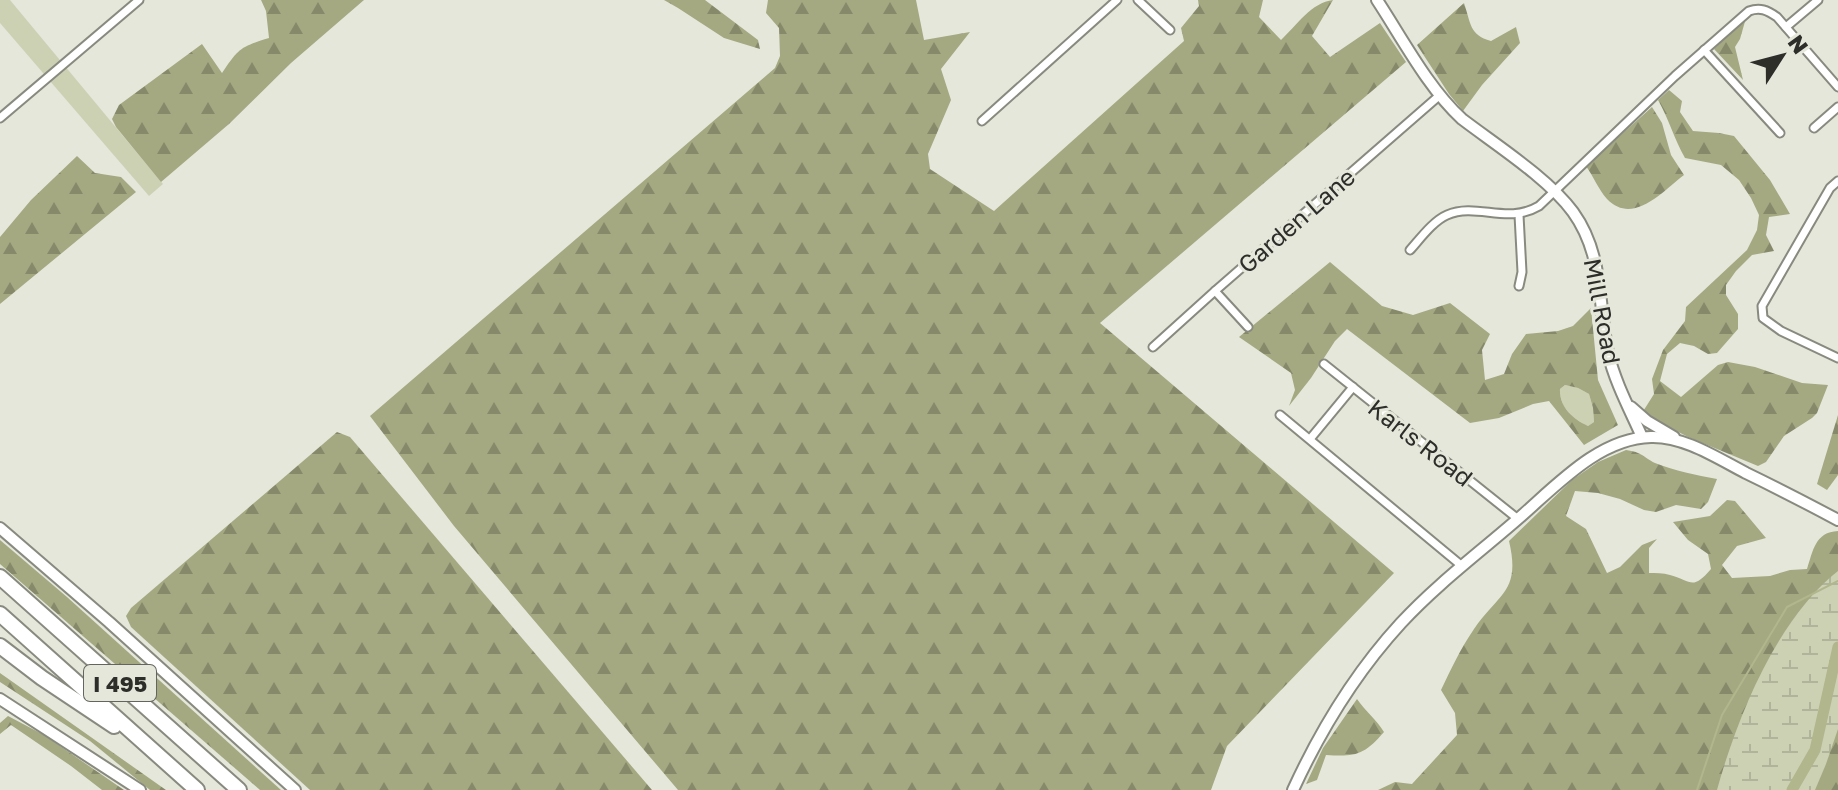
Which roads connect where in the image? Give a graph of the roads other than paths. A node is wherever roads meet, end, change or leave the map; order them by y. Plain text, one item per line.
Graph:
1 (139, 0) edge
2 (1117, 0) edge
3 (1138, 0) edge
4 (1377, 0) edge
5 (1818, 0) edge
6 (1786, 27) junction
7 (1170, 30) dead end
8 (1704, 50) junction
9 (1838, 87) edge
10 (1440, 95) junction
11 (1838, 107) edge
12 (0, 118) edge
13 (982, 121) dead end
14 (1814, 128) dead end
15 (1780, 133) dead end
16 (1838, 181) edge
17 (1556, 192) junction
18 (1519, 215) junction
19 (1410, 250) dead end
20 (1519, 286) dead end
21 (1215, 291) junction
22 (1248, 327) dead end
23 (1153, 347) dead end
24 (1838, 358) edge
25 (1324, 364) dead end
26 (1353, 387) junction
27 (1625, 400) junction
28 (1280, 415) dead end
29 (1642, 437) junction
30 (1310, 439) junction
31 (1681, 442) junction
32 (1518, 519) junction
33 (1838, 520) edge
34 (0, 528) edge
35 (1462, 566) junction
36 (0, 577) edge
37 (0, 614) edge
38 (0, 646) edge
39 (0, 699) edge
40 (1294, 789) edge
41 (140, 790) edge
42 (197, 790) edge
43 (239, 790) edge
44 (295, 790) edge

1 - 12 street
2 - 13 street
3 - 7 street
4 - 10 main road, Mill Road
5 - 6 street
6 - 8 street
6 - 9 street
8 - 15 street
8 - 17 street
10 - 17 main road, Mill Road
10 - 21 street, Garden Lane
11 - 14 street
16 - 24 street
17 - 18 street
17 - 27 main road, Mill Road
18 - 19 street
18 - 20 street
21 - 22 street
21 - 23 street, Garden Lane
25 - 26 street, Karls Road
26 - 30 street
26 - 32 street, Karls Road
27 - 29 main road, Mill Road
27 - 31 main road
28 - 30 street
29 - 31 main road
29 - 32 main road
30 - 35 street
31 - 33 main road
32 - 35 main road
34 - 44 main road
35 - 40 main road
36 - 43 highway, I 495
37 - 42 highway, I 495
38 - 42 highway
39 - 41 main road

